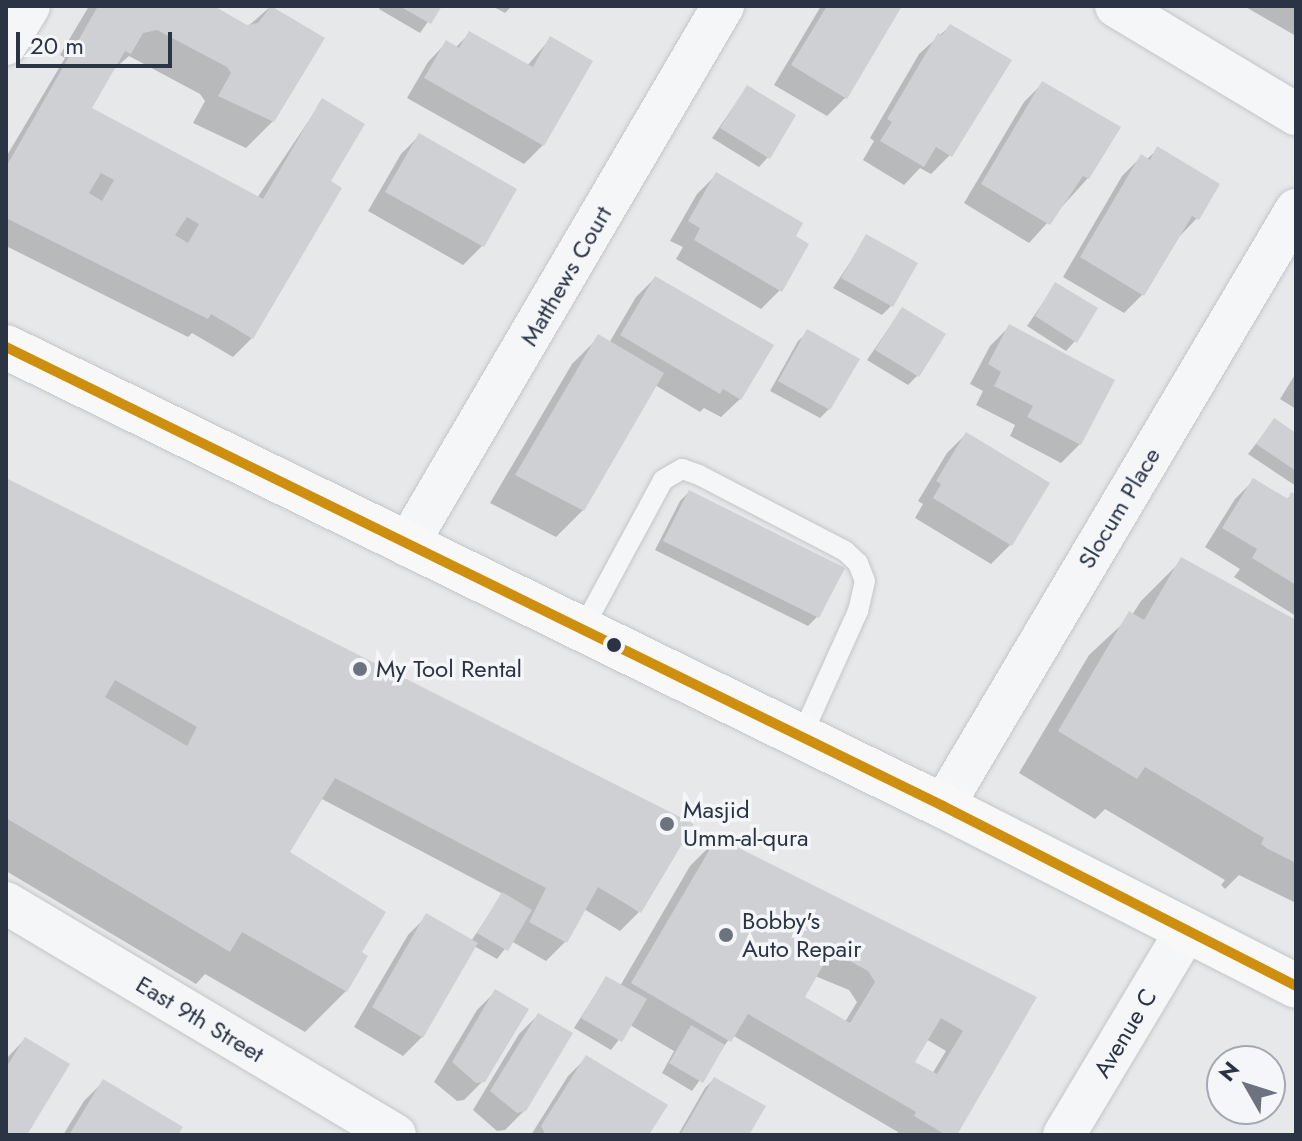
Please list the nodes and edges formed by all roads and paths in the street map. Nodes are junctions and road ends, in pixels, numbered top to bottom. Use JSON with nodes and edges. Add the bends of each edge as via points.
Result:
{"nodes":[{"id":1,"x":29,"y":6,"type":"edge"},
{"id":2,"x":723,"y":6,"type":"edge"},
{"id":3,"x":1116,"y":6,"type":"edge"},
{"id":4,"x":6,"y":44,"type":"edge"},
{"id":5,"x":1296,"y":114,"type":"edge"},
{"id":6,"x":1296,"y":210,"type":"edge"},
{"id":7,"x":6,"y":347,"type":"edge"},
{"id":8,"x":407,"y":545,"type":"junction"},
{"id":9,"x":582,"y":630,"type":"junction"},
{"id":10,"x":801,"y":737,"type":"junction"},
{"id":11,"x":943,"y":806,"type":"junction"},
{"id":12,"x":6,"y":903,"type":"edge"},
{"id":13,"x":1186,"y":931,"type":"junction"},
{"id":14,"x":1296,"y":986,"type":"edge"},
{"id":15,"x":395,"y":1135,"type":"edge"},
{"id":16,"x":1064,"y":1135,"type":"edge"}],
"edges":[{"from":1,"to":4,"type":"street"},
{"from":2,"to":8,"type":"street","name":"Matthews Court"},
{"from":3,"to":5,"type":"street"},
{"from":6,"to":11,"type":"street","name":"Slocum Place"},
{"from":7,"to":8,"type":"main road"},
{"from":8,"to":9,"type":"main road"},
{"from":9,"to":10,"type":"main road"},
{"from":9,"to":10,"type":"lane","via":[[663,480],[682,469],[699,475],[845,551],[858,563],[865,581],[858,611]]},
{"from":10,"to":11,"type":"main road"},
{"from":11,"to":13,"type":"main road"},
{"from":12,"to":15,"type":"street","name":"East 9th Street"},
{"from":13,"to":14,"type":"main road"},
{"from":13,"to":16,"type":"street","name":"Avenue C"}]}
